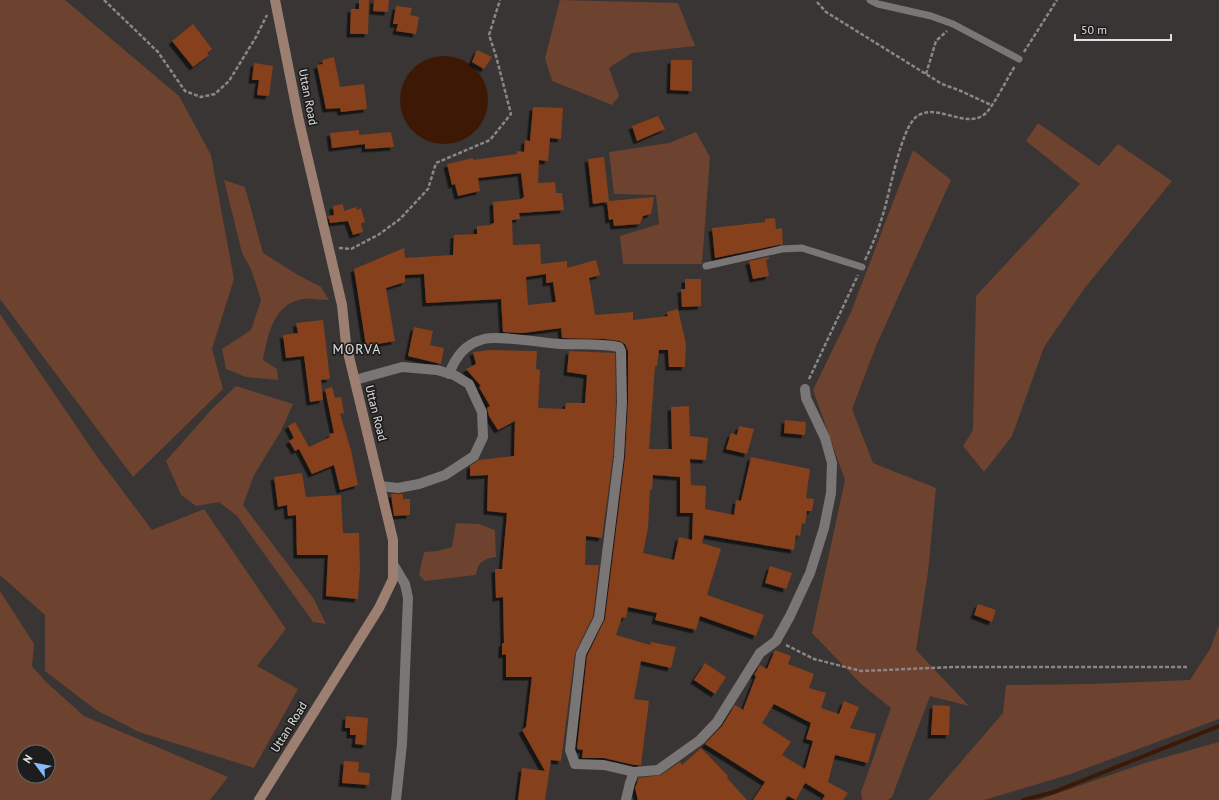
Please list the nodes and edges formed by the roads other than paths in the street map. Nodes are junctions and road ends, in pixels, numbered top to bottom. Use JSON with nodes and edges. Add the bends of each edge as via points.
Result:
{"nodes":[{"id":1,"x":275,"y":0,"type":"edge"},
{"id":2,"x":870,"y":0,"type":"edge"},
{"id":3,"x":1019,"y":59,"type":"road end"},
{"id":4,"x":706,"y":266,"type":"dead end"},
{"id":5,"x":862,"y":267,"type":"road end"},
{"id":6,"x":449,"y":374,"type":"junction"},
{"id":7,"x":355,"y":380,"type":"junction"},
{"id":8,"x":805,"y":389,"type":"road end"},
{"id":9,"x":380,"y":486,"type":"junction"},
{"id":10,"x":393,"y":564,"type":"junction"},
{"id":11,"x":634,"y":772,"type":"junction"},
{"id":12,"x":259,"y":800,"type":"edge"},
{"id":13,"x":396,"y":800,"type":"edge"},
{"id":14,"x":626,"y":800,"type":"edge"}],
"edges":[{"from":1,"to":7,"type":"main road","name":"Uttan Road","via":[[299,121],[342,304],[346,344]]},
{"from":2,"to":3,"type":"lane","via":[[953,24]]},
{"from":4,"to":5,"type":"lane","via":[[782,249],[802,248]]},
{"from":6,"to":7,"type":"street","via":[[437,370],[402,368]]},
{"from":6,"to":9,"type":"street","via":[[469,384],[482,412],[483,437],[474,456],[445,475],[419,484],[398,488]]},
{"from":6,"to":11,"type":"street","via":[[459,353],[485,338],[561,344],[604,344],[618,347],[621,351],[619,457],[599,618],[581,654],[570,750],[575,764],[604,765]]},
{"from":7,"to":9,"type":"main road","name":"Uttan Road"},
{"from":8,"to":11,"type":"street","via":[[806,398],[825,438],[832,463],[831,493],[824,528],[810,573],[776,641],[760,654],[717,722],[700,740],[658,770]]},
{"from":9,"to":10,"type":"main road","name":"Uttan Road","via":[[393,540]]},
{"from":10,"to":12,"type":"main road","name":"Uttan Road","via":[[394,579],[379,608]]},
{"from":10,"to":13,"type":"street","via":[[405,584],[408,598],[402,744]]},
{"from":11,"to":14,"type":"street"}]}
